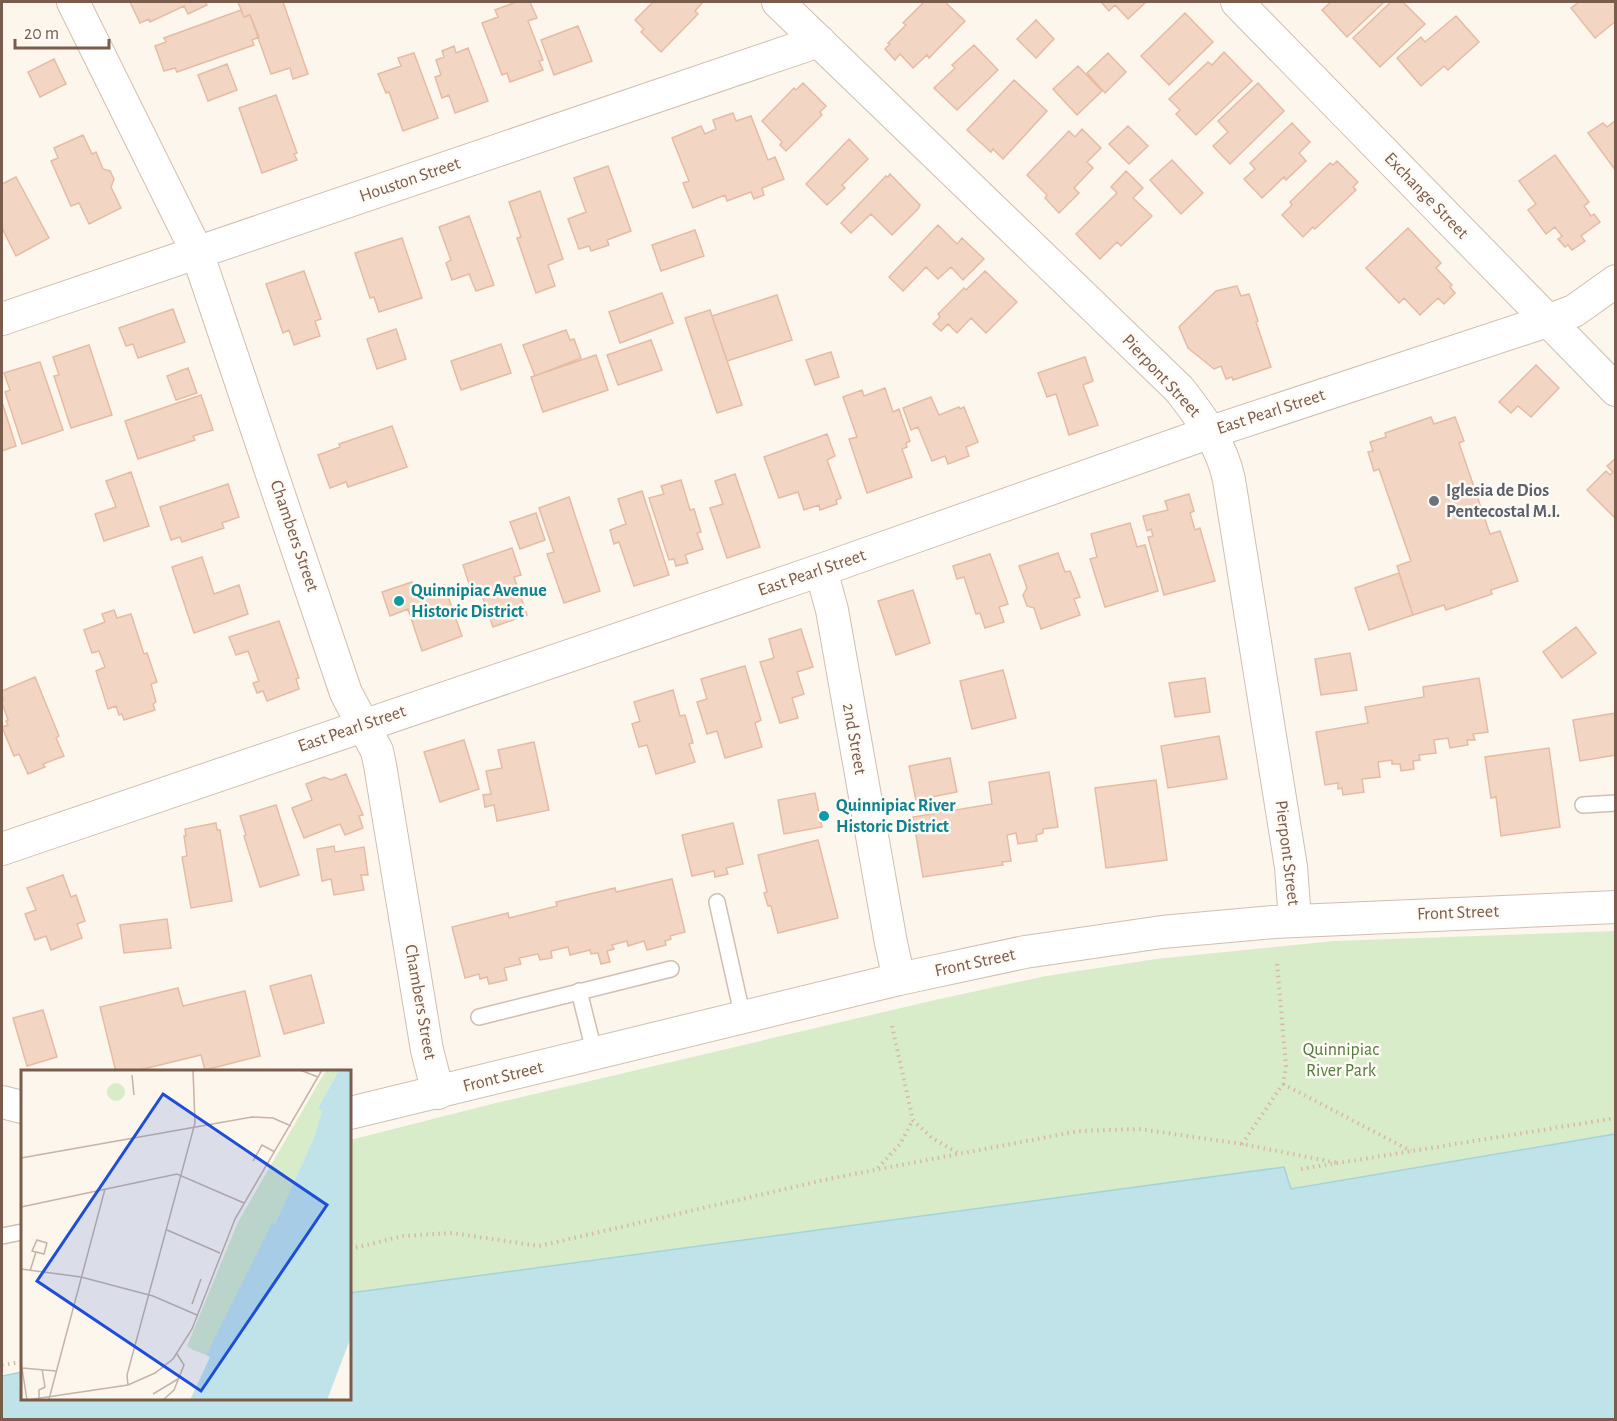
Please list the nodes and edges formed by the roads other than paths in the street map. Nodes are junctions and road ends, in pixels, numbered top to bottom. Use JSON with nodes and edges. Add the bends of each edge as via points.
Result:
{"nodes":[{"id":1,"x":73,"y":2,"type":"edge"},
{"id":2,"x":778,"y":2,"type":"edge"},
{"id":3,"x":1237,"y":2,"type":"edge"},
{"id":4,"x":819,"y":41,"type":"junction"},
{"id":5,"x":197,"y":252,"type":"junction"},
{"id":6,"x":1616,"y":281,"type":"edge"},
{"id":7,"x":2,"y":319,"type":"edge"},
{"id":8,"x":1547,"y":321,"type":"junction"},
{"id":9,"x":1616,"y":390,"type":"edge"},
{"id":10,"x":1211,"y":432,"type":"junction"},
{"id":11,"x":821,"y":570,"type":"junction"},
{"id":12,"x":365,"y":725,"type":"junction"},
{"id":13,"x":1616,"y":803,"type":"edge"},
{"id":14,"x":1583,"y":805,"type":"dead end"},
{"id":15,"x":2,"y":849,"type":"edge"},
{"id":16,"x":717,"y":902,"type":"dead end"},
{"id":17,"x":1616,"y":907,"type":"edge"},
{"id":18,"x":1295,"y":920,"type":"junction"},
{"id":19,"x":671,"y":969,"type":"dead end"},
{"id":20,"x":899,"y":979,"type":"junction"},
{"id":21,"x":579,"y":991,"type":"junction"},
{"id":22,"x":479,"y":1017,"type":"dead end"},
{"id":23,"x":743,"y":1018,"type":"junction"},
{"id":24,"x":595,"y":1055,"type":"junction"},
{"id":25,"x":438,"y":1093,"type":"junction"},
{"id":26,"x":2,"y":1102,"type":"edge"},
{"id":27,"x":21,"y":1107,"type":"edge"},
{"id":28,"x":351,"y":1113,"type":"edge"},
{"id":29,"x":21,"y":1232,"type":"edge"},
{"id":30,"x":2,"y":1236,"type":"edge"}],
"edges":[{"from":1,"to":5,"type":"street","name":"Chambers Street"},
{"from":2,"to":4,"type":"street","name":"Pierpont Street"},
{"from":3,"to":8,"type":"street","name":"Exchange Street"},
{"from":4,"to":5,"type":"street","name":"Houston Street"},
{"from":4,"to":10,"type":"street","name":"Pierpont Street","via":[[1179,389]]},
{"from":5,"to":7,"type":"street","name":"Houston Street"},
{"from":5,"to":12,"type":"street","name":"Chambers Street","via":[[346,693]]},
{"from":6,"to":8,"type":"street","name":"East Pearl Street","via":[[1574,311]]},
{"from":8,"to":9,"type":"street","name":"Exchange Street"},
{"from":8,"to":10,"type":"street","name":"East Pearl Street"},
{"from":10,"to":11,"type":"street","name":"East Pearl Street"},
{"from":10,"to":18,"type":"street","name":"Pierpont Street","via":[[1230,480],[1291,867]]},
{"from":11,"to":12,"type":"street","name":"East Pearl Street"},
{"from":11,"to":20,"type":"street","name":"2nd Street","via":[[832,610]]},
{"from":12,"to":15,"type":"street","name":"East Pearl Street"},
{"from":12,"to":25,"type":"street","name":"Chambers Street","via":[[380,765],[427,1050]]},
{"from":13,"to":14,"type":"lane"},
{"from":16,"to":23,"type":"lane"},
{"from":17,"to":18,"type":"street","name":"Front Street"},
{"from":18,"to":20,"type":"street","name":"Front Street","via":[[1162,932],[1025,952]]},
{"from":19,"to":21,"type":"lane"},
{"from":20,"to":23,"type":"street","name":"Front Street"},
{"from":21,"to":22,"type":"lane"},
{"from":21,"to":24,"type":"lane"},
{"from":23,"to":24,"type":"street","name":"Front Street"},
{"from":24,"to":25,"type":"street","name":"Front Street"},
{"from":25,"to":28,"type":"street","name":"Front Street"},
{"from":26,"to":27,"type":"street"},
{"from":29,"to":30,"type":"lane"}]}
